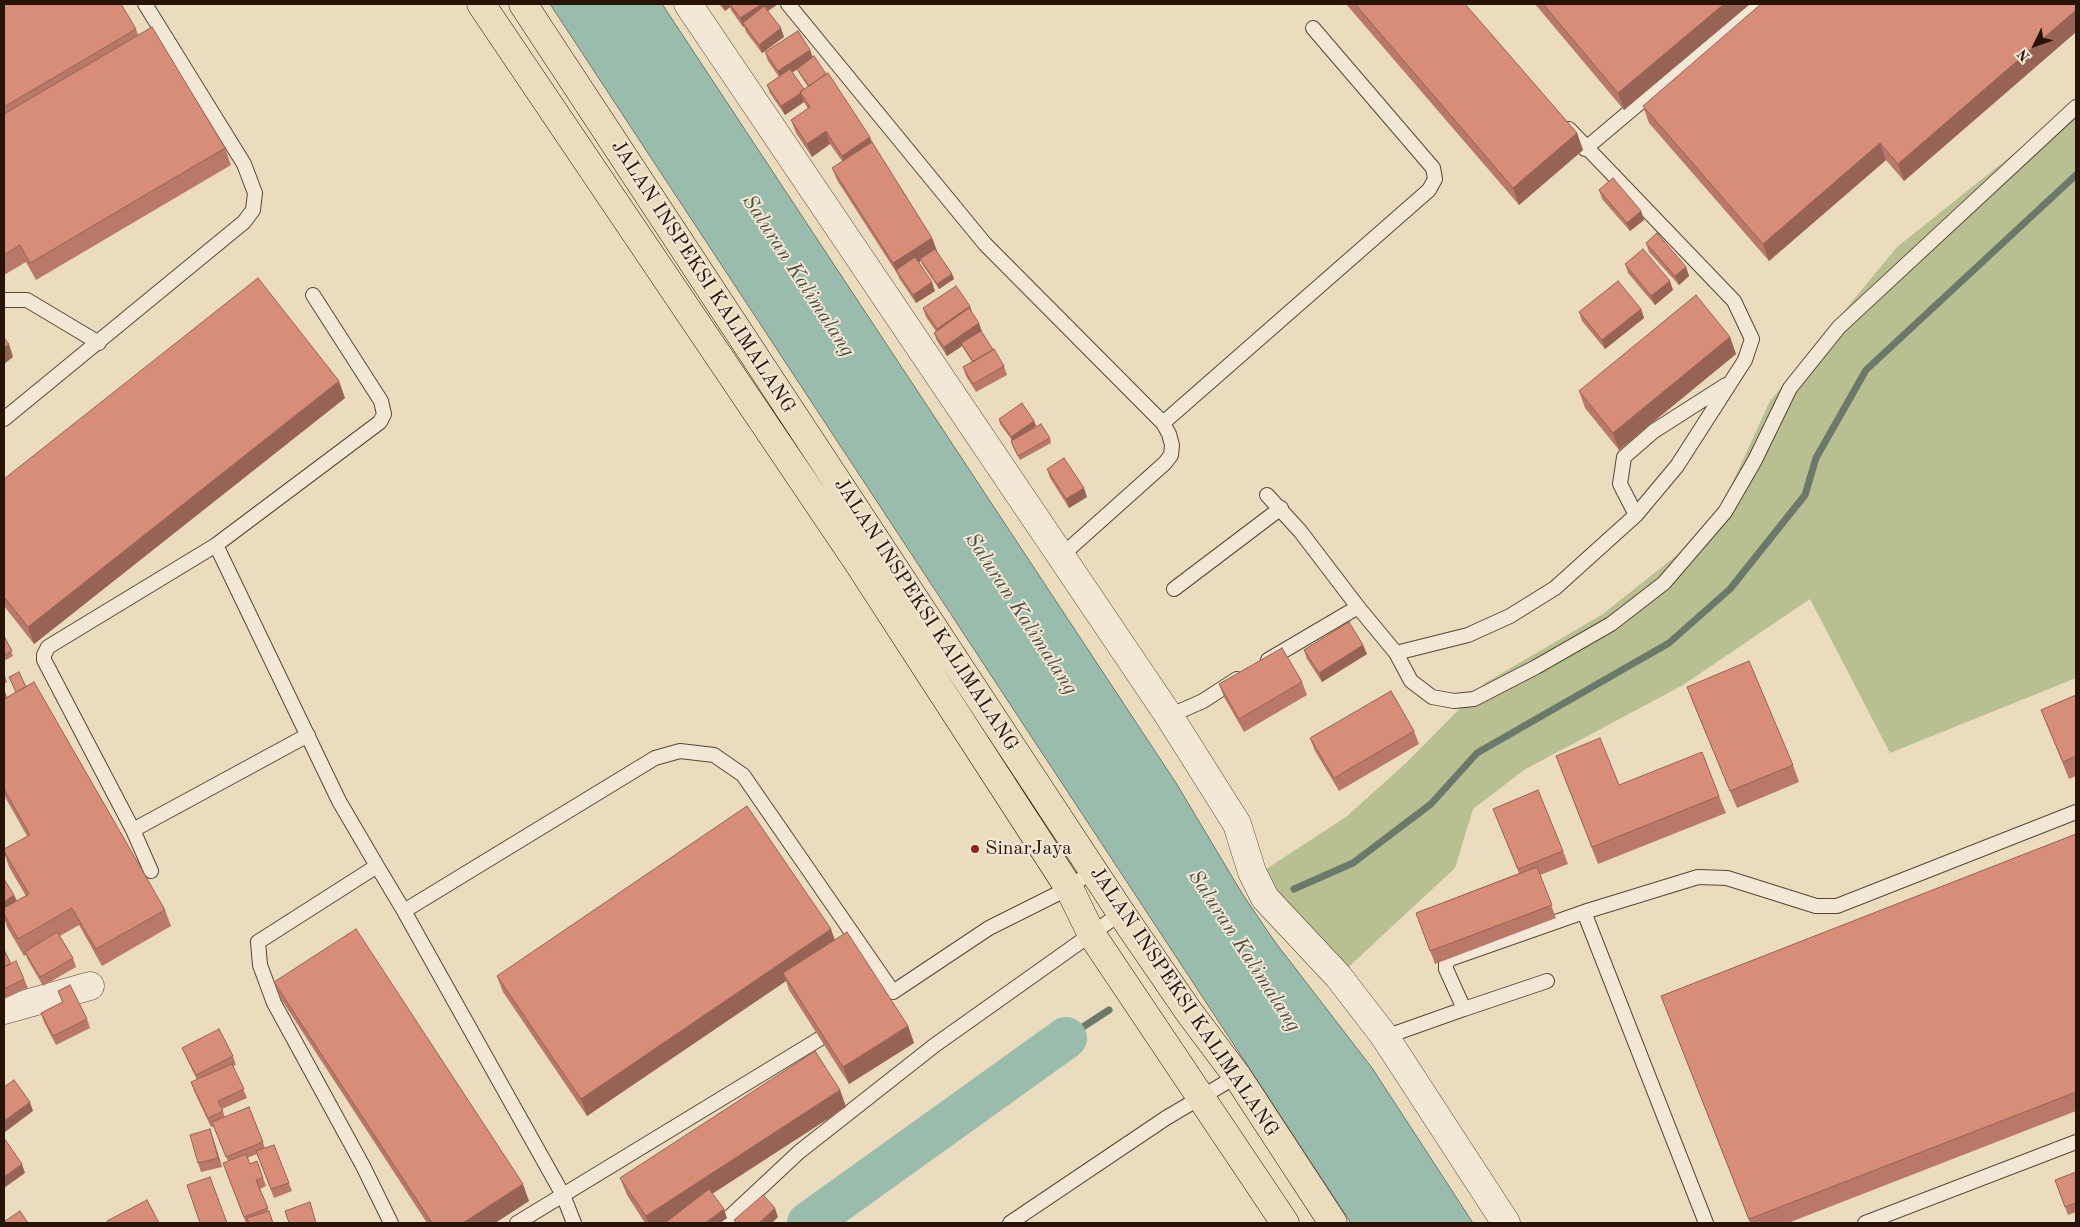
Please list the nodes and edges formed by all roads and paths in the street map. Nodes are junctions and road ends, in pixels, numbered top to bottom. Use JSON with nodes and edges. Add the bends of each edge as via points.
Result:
{"nodes":[{"id":1,"x":145,"y":4,"type":"edge"},
{"id":2,"x":688,"y":4,"type":"edge"},
{"id":3,"x":788,"y":4,"type":"edge"},
{"id":4,"x":1757,"y":4,"type":"edge"},
{"id":5,"x":525,"y":7,"type":"edge"},
{"id":6,"x":488,"y":14,"type":"edge"},
{"id":7,"x":1313,"y":28,"type":"dead end"},
{"id":8,"x":2076,"y":107,"type":"edge"},
{"id":9,"x":1560,"y":118,"type":"edge"},
{"id":10,"x":1585,"y":149,"type":"junction"},
{"id":11,"x":314,"y":295,"type":"dead end"},
{"id":12,"x":4,"y":300,"type":"edge"},
{"id":13,"x":99,"y":343,"type":"junction"},
{"id":14,"x":1731,"y":382,"type":"junction"},
{"id":15,"x":4,"y":419,"type":"edge"},
{"id":16,"x":1163,"y":424,"type":"junction"},
{"id":17,"x":1267,"y":494,"type":"dead end"},
{"id":18,"x":1281,"y":508,"type":"junction"},
{"id":19,"x":1636,"y":514,"type":"junction"},
{"id":20,"x":878,"y":541,"type":"junction"},
{"id":21,"x":216,"y":544,"type":"junction"},
{"id":22,"x":1061,"y":556,"type":"junction"},
{"id":23,"x":857,"y":561,"type":"junction"},
{"id":24,"x":1174,"y":589,"type":"dead end"},
{"id":25,"x":1358,"y":607,"type":"junction"},
{"id":26,"x":1396,"y":653,"type":"junction"},
{"id":27,"x":1169,"y":716,"type":"junction"},
{"id":28,"x":308,"y":735,"type":"junction"},
{"id":29,"x":2076,"y":812,"type":"edge"},
{"id":30,"x":132,"y":830,"type":"junction"},
{"id":31,"x":377,"y":866,"type":"junction"},
{"id":32,"x":1092,"y":870,"type":"junction"},
{"id":33,"x":151,"y":871,"type":"dead end"},
{"id":34,"x":1069,"y":888,"type":"junction"},
{"id":35,"x":404,"y":911,"type":"junction"},
{"id":36,"x":1584,"y":912,"type":"junction"},
{"id":37,"x":1128,"y":924,"type":"junction"},
{"id":38,"x":1092,"y":936,"type":"junction"},
{"id":39,"x":1547,"y":981,"type":"dead end"},
{"id":40,"x":90,"y":986,"type":"dead end"},
{"id":41,"x":1464,"y":1009,"type":"junction"},
{"id":42,"x":4,"y":1010,"type":"edge"},
{"id":43,"x":1385,"y":1037,"type":"junction"},
{"id":44,"x":821,"y":1038,"type":"edge"},
{"id":45,"x":1237,"y":1076,"type":"junction"},
{"id":46,"x":1201,"y":1096,"type":"junction"},
{"id":47,"x":2076,"y":1142,"type":"edge"},
{"id":48,"x":563,"y":1195,"type":"junction"},
{"id":49,"x":390,"y":1223,"type":"edge"},
{"id":50,"x":517,"y":1223,"type":"edge"},
{"id":51,"x":574,"y":1223,"type":"edge"},
{"id":52,"x":724,"y":1223,"type":"edge"},
{"id":53,"x":1010,"y":1223,"type":"edge"},
{"id":54,"x":1285,"y":1223,"type":"edge"},
{"id":55,"x":1333,"y":1223,"type":"edge"},
{"id":56,"x":1506,"y":1223,"type":"edge"},
{"id":57,"x":1706,"y":1223,"type":"edge"},
{"id":58,"x":1865,"y":1223,"type":"edge"}],
"edges":[{"from":1,"to":13,"type":"lane","via":[[244,164],[255,193],[253,210],[244,222]]},
{"from":2,"to":22,"type":"street"},
{"from":3,"to":16,"type":"lane","via":[[985,244]]},
{"from":4,"to":10,"type":"lane"},
{"from":5,"to":6,"type":"main road"},
{"from":5,"to":20,"type":"main road","name":"JALAN INSPEKSI KALIMALANG"},
{"from":6,"to":23,"type":"main road","name":"JALAN INSPEKSI KALIMALANG"},
{"from":7,"to":16,"type":"lane","via":[[1433,168],[1435,179],[1429,190]]},
{"from":8,"to":26,"type":"lane","via":[[1866,300],[1823,344],[1790,388],[1725,512],[1664,583],[1604,628],[1474,699],[1454,701],[1432,697],[1411,681]]},
{"from":9,"to":10,"type":"lane"},
{"from":10,"to":14,"type":"lane","via":[[1734,301],[1752,339],[1745,360]]},
{"from":11,"to":21,"type":"lane","via":[[381,401],[384,414],[380,422]]},
{"from":12,"to":13,"type":"lane","via":[[27,300]]},
{"from":13,"to":15,"type":"lane"},
{"from":14,"to":19,"type":"lane","via":[[1677,466]]},
{"from":14,"to":19,"type":"lane","via":[[1654,430],[1624,457],[1620,484]]},
{"from":16,"to":22,"type":"lane","via":[[1172,445],[1166,463]]},
{"from":17,"to":18,"type":"lane"},
{"from":18,"to":24,"type":"lane"},
{"from":18,"to":25,"type":"lane"},
{"from":19,"to":26,"type":"lane","via":[[1555,588],[1510,616],[1468,635]]},
{"from":20,"to":23,"type":"main road"},
{"from":20,"to":32,"type":"main road","name":"JALAN INSPEKSI KALIMALANG"},
{"from":21,"to":28,"type":"lane"},
{"from":21,"to":30,"type":"lane","via":[[48,647],[44,655]]},
{"from":22,"to":27,"type":"street"},
{"from":23,"to":34,"type":"main road","name":"JALAN INSPEKSI KALIMALANG"},
{"from":25,"to":26,"type":"lane"},
{"from":25,"to":27,"type":"lane","via":[[1203,701]]},
{"from":27,"to":43,"type":"street","via":[[1237,824],[1252,872],[1265,898],[1338,976]]},
{"from":28,"to":30,"type":"lane"},
{"from":28,"to":31,"type":"lane","via":[[339,801]]},
{"from":29,"to":36,"type":"lane","via":[[1837,906],[1816,906],[1727,878],[1698,877]]},
{"from":30,"to":33,"type":"lane"},
{"from":31,"to":35,"type":"lane"},
{"from":31,"to":49,"type":"lane","via":[[258,942],[260,965],[274,1003],[363,1166]]},
{"from":32,"to":34,"type":"lane"},
{"from":32,"to":37,"type":"main road","name":"JALAN INSPEKSI KALIMALANG"},
{"from":34,"to":35,"type":"lane","via":[[989,928],[889,994],[743,775],[714,755],[680,750],[655,758]]},
{"from":34,"to":38,"type":"main road","name":"JALAN INSPEKSI KALIMALANG"},
{"from":35,"to":48,"type":"lane"},
{"from":36,"to":41,"type":"lane","via":[[1450,959],[1446,969]]},
{"from":36,"to":57,"type":"lane"},
{"from":37,"to":38,"type":"lane"},
{"from":37,"to":45,"type":"main road","name":"JALAN INSPEKSI KALIMALANG"},
{"from":38,"to":46,"type":"main road","name":"JALAN INSPEKSI KALIMALANG"},
{"from":38,"to":52,"type":"lane","via":[[928,1051],[800,1152]]},
{"from":39,"to":41,"type":"lane"},
{"from":40,"to":42,"type":"street"},
{"from":41,"to":43,"type":"lane"},
{"from":43,"to":56,"type":"street"},
{"from":44,"to":48,"type":"lane"},
{"from":45,"to":46,"type":"lane"},
{"from":45,"to":55,"type":"main road","name":"JALAN INSPEKSI KALIMALANG"},
{"from":46,"to":53,"type":"lane"},
{"from":46,"to":54,"type":"main road","name":"JALAN INSPEKSI KALIMALANG"},
{"from":47,"to":58,"type":"lane"},
{"from":48,"to":50,"type":"lane"},
{"from":48,"to":51,"type":"lane"}]}
